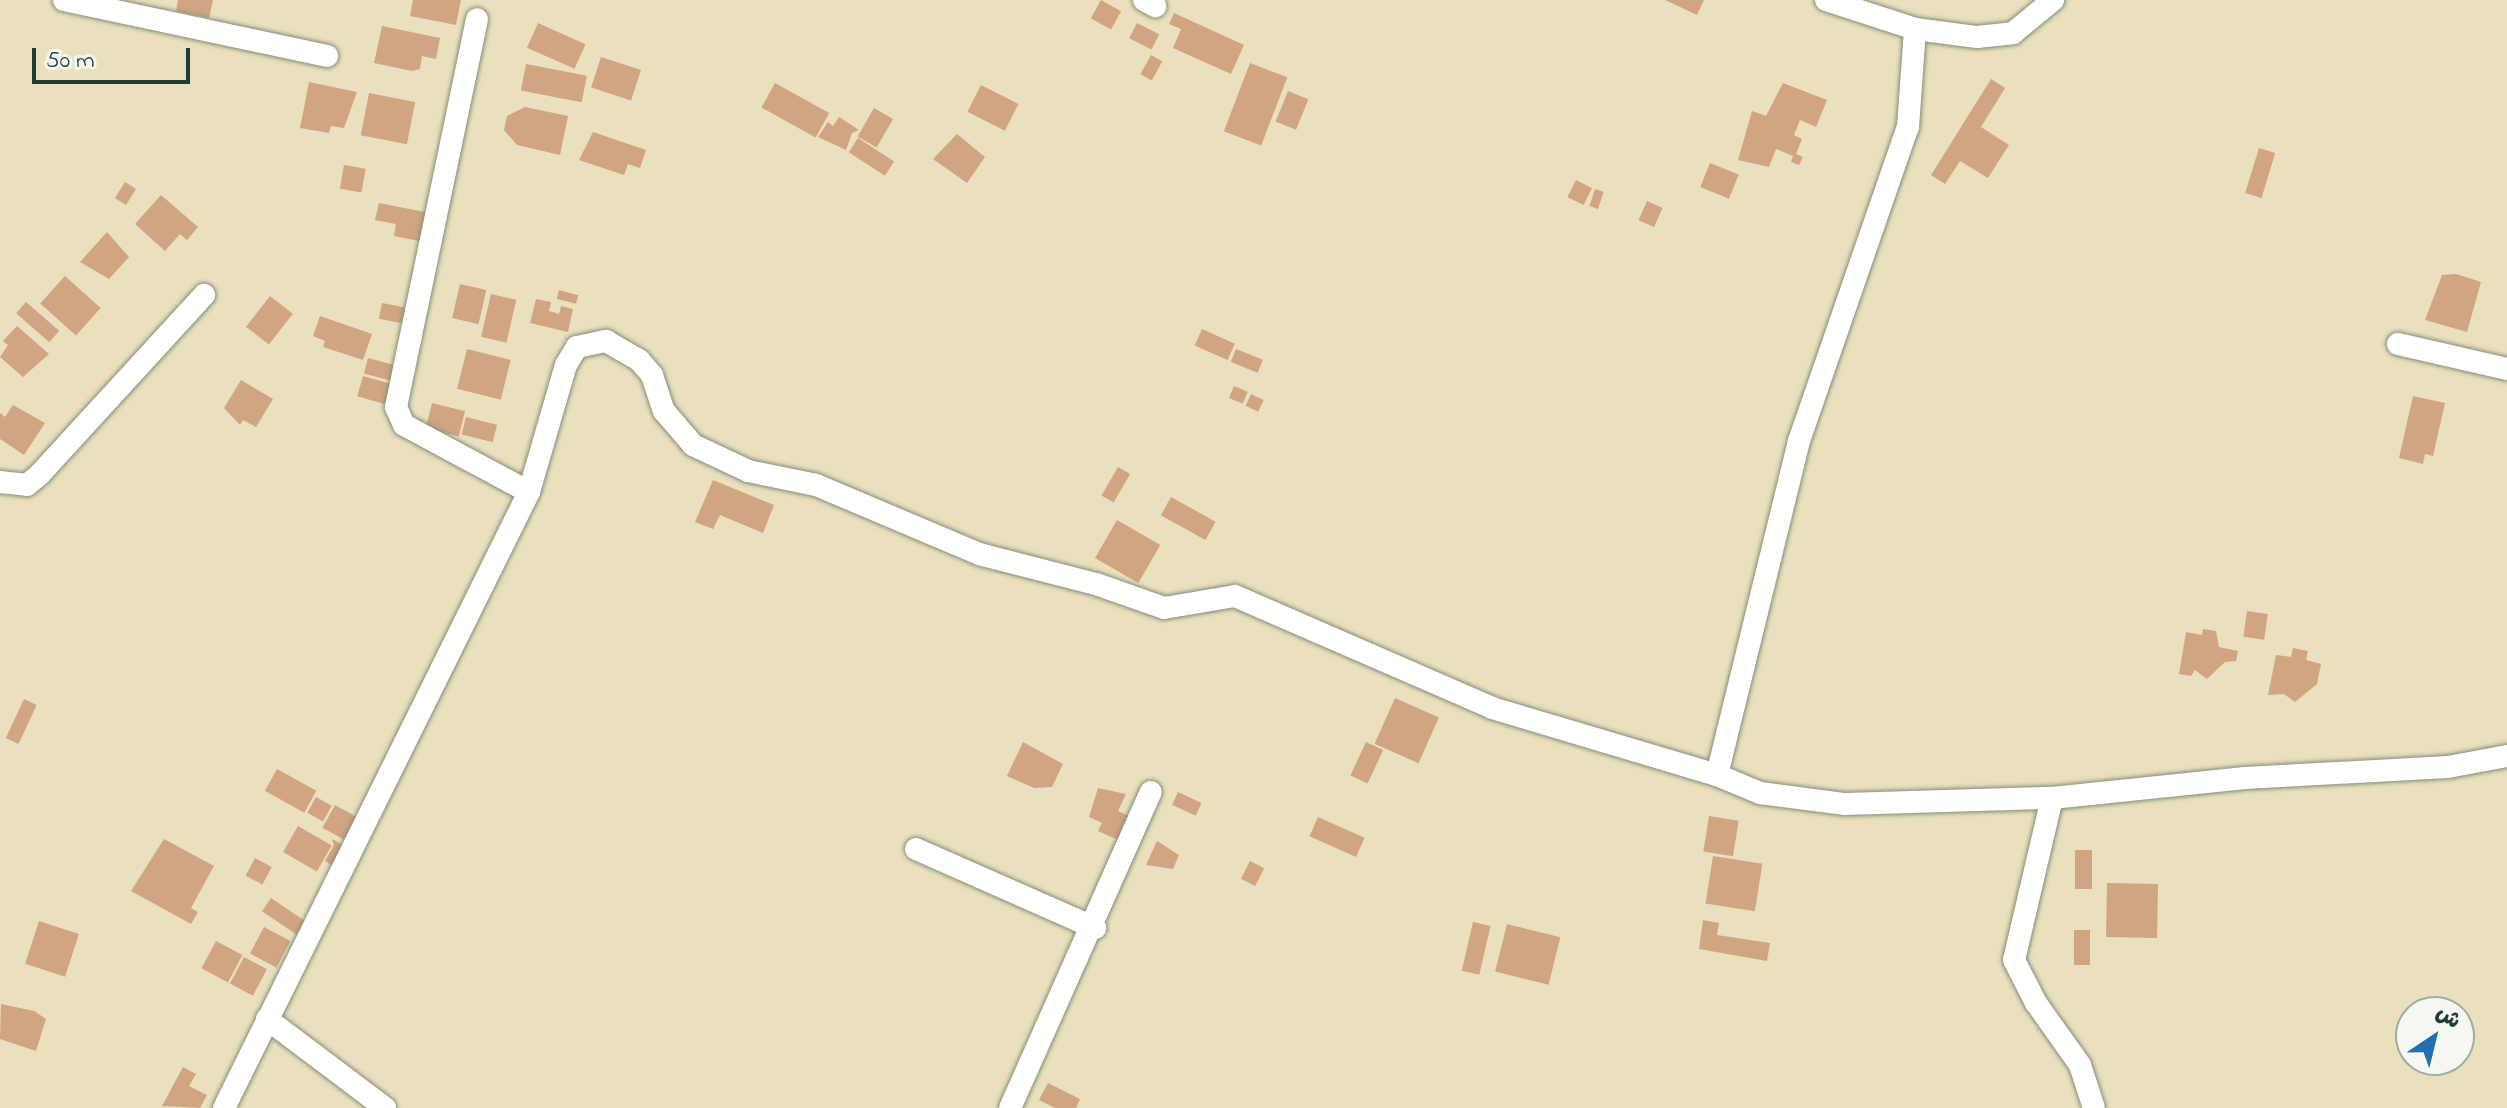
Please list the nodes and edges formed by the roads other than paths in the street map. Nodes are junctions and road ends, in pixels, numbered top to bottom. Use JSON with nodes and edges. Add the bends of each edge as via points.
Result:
{"nodes":[{"id":1,"x":64,"y":0,"type":"edge"},
{"id":2,"x":1826,"y":0,"type":"edge"},
{"id":3,"x":2053,"y":0,"type":"edge"},
{"id":4,"x":477,"y":19,"type":"dead end"},
{"id":5,"x":1915,"y":29,"type":"junction"},
{"id":6,"x":327,"y":56,"type":"dead end"},
{"id":7,"x":204,"y":295,"type":"dead end"},
{"id":8,"x":2398,"y":344,"type":"dead end"},
{"id":9,"x":2507,"y":369,"type":"edge"},
{"id":10,"x":0,"y":482,"type":"edge"},
{"id":11,"x":529,"y":492,"type":"junction"},
{"id":12,"x":2507,"y":756,"type":"edge"},
{"id":13,"x":1717,"y":775,"type":"junction"},
{"id":14,"x":1151,"y":792,"type":"dead end"},
{"id":15,"x":2052,"y":798,"type":"junction"},
{"id":16,"x":916,"y":849,"type":"dead end"},
{"id":17,"x":1095,"y":928,"type":"junction"},
{"id":18,"x":267,"y":1019,"type":"junction"},
{"id":19,"x":224,"y":1108,"type":"edge"},
{"id":20,"x":385,"y":1108,"type":"edge"},
{"id":21,"x":1010,"y":1108,"type":"edge"},
{"id":22,"x":2094,"y":1108,"type":"edge"}],
"edges":[{"from":1,"to":6,"type":"street"},
{"from":2,"to":5,"type":"street"},
{"from":3,"to":5,"type":"street","via":[[2013,33],[1977,37]]},
{"from":4,"to":11,"type":"street","via":[[396,407],[404,425]]},
{"from":5,"to":13,"type":"street","via":[[1908,127],[1799,441]]},
{"from":7,"to":10,"type":"street","via":[[40,474],[27,485]]},
{"from":8,"to":9,"type":"street"},
{"from":11,"to":13,"type":"street","via":[[566,365],[577,347],[606,341],[639,360],[652,375],[664,411],[693,445],[748,471],[816,485],[979,554],[1164,608],[1235,596],[1492,708]]},
{"from":11,"to":18,"type":"street"},
{"from":12,"to":15,"type":"street","via":[[2448,767],[2245,778]]},
{"from":13,"to":15,"type":"street","via":[[1760,793],[1845,804]]},
{"from":14,"to":17,"type":"street"},
{"from":15,"to":22,"type":"street","via":[[2014,960],[2036,1003],[2080,1065]]},
{"from":16,"to":17,"type":"street"},
{"from":17,"to":21,"type":"street"},
{"from":18,"to":19,"type":"street"},
{"from":18,"to":20,"type":"street"}]}
